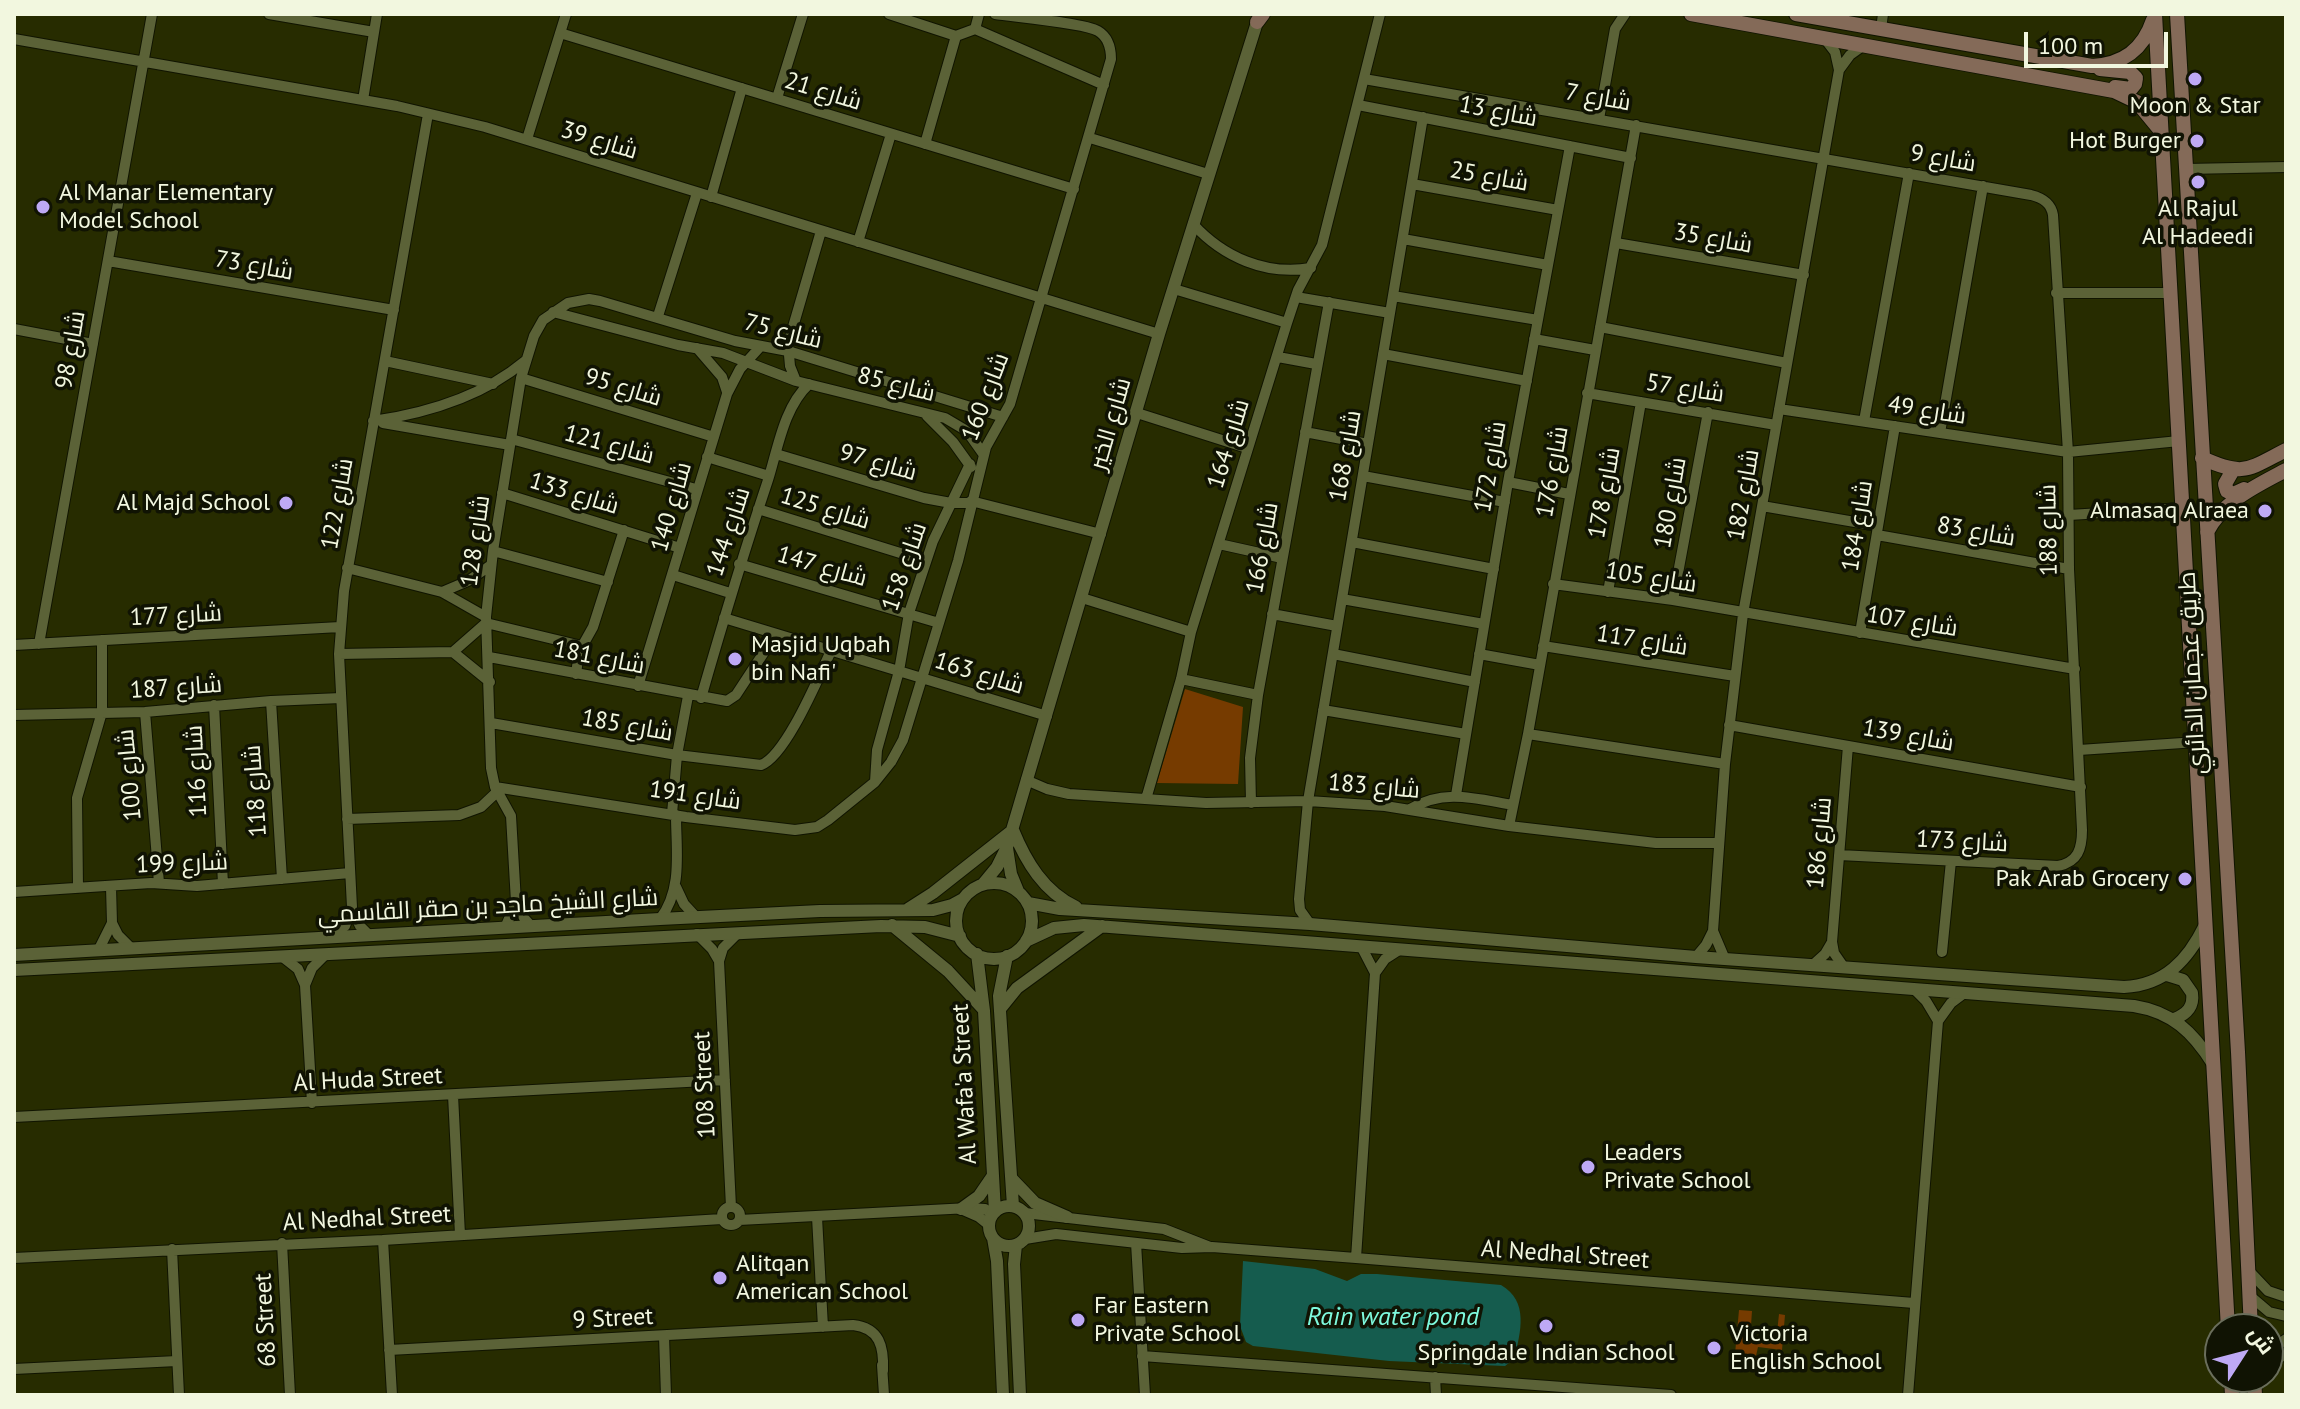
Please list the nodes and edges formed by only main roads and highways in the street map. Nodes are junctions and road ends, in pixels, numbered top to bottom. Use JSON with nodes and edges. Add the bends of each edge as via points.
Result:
{"nodes":[{"id":1,"x":1691,"y":14,"type":"edge"},
{"id":2,"x":1796,"y":14,"type":"edge"},
{"id":3,"x":2155,"y":14,"type":"edge"},
{"id":4,"x":2177,"y":14,"type":"edge"},
{"id":5,"x":1882,"y":22,"type":"edge"},
{"id":6,"x":2092,"y":66,"type":"junction"},
{"id":7,"x":2081,"y":83,"type":"junction"},
{"id":8,"x":2161,"y":133,"type":"junction"},
{"id":9,"x":2286,"y":450,"type":"edge"},
{"id":10,"x":2202,"y":458,"type":"junction"},
{"id":11,"x":2233,"y":470,"type":"junction"},
{"id":12,"x":2282,"y":475,"type":"edge"},
{"id":13,"x":2256,"y":487,"type":"junction"},
{"id":14,"x":2207,"y":532,"type":"junction"},
{"id":15,"x":2227,"y":1313,"type":"edge"},
{"id":16,"x":2250,"y":1313,"type":"edge"}],
"edges":[{"from":1,"to":7,"type":"main road"},
{"from":2,"to":5,"type":"main road"},
{"from":3,"to":6,"type":"main road","via":[[2134,52]]},
{"from":3,"to":8,"type":"main road","name":"طريق عجمان الدائري"},
{"from":4,"to":10,"type":"main road","name":"طريق عجمان الدائري"},
{"from":5,"to":6,"type":"main road"},
{"from":6,"to":7,"type":"main road","via":[[2130,72],[2135,84],[2128,89]]},
{"from":7,"to":8,"type":"main road","via":[[2129,97]]},
{"from":8,"to":15,"type":"main road","name":"طريق عجمان الدائري"},
{"from":9,"to":11,"type":"main road","via":[[2254,467]]},
{"from":10,"to":11,"type":"main road"},
{"from":10,"to":14,"type":"main road","name":"طريق عجمان الدائري"},
{"from":11,"to":13,"type":"main road","via":[[2225,484],[2230,493]]},
{"from":12,"to":13,"type":"main road"},
{"from":13,"to":14,"type":"main road","via":[[2222,509]]},
{"from":14,"to":16,"type":"main road","name":"طريق عجمان الدائري"}]}
